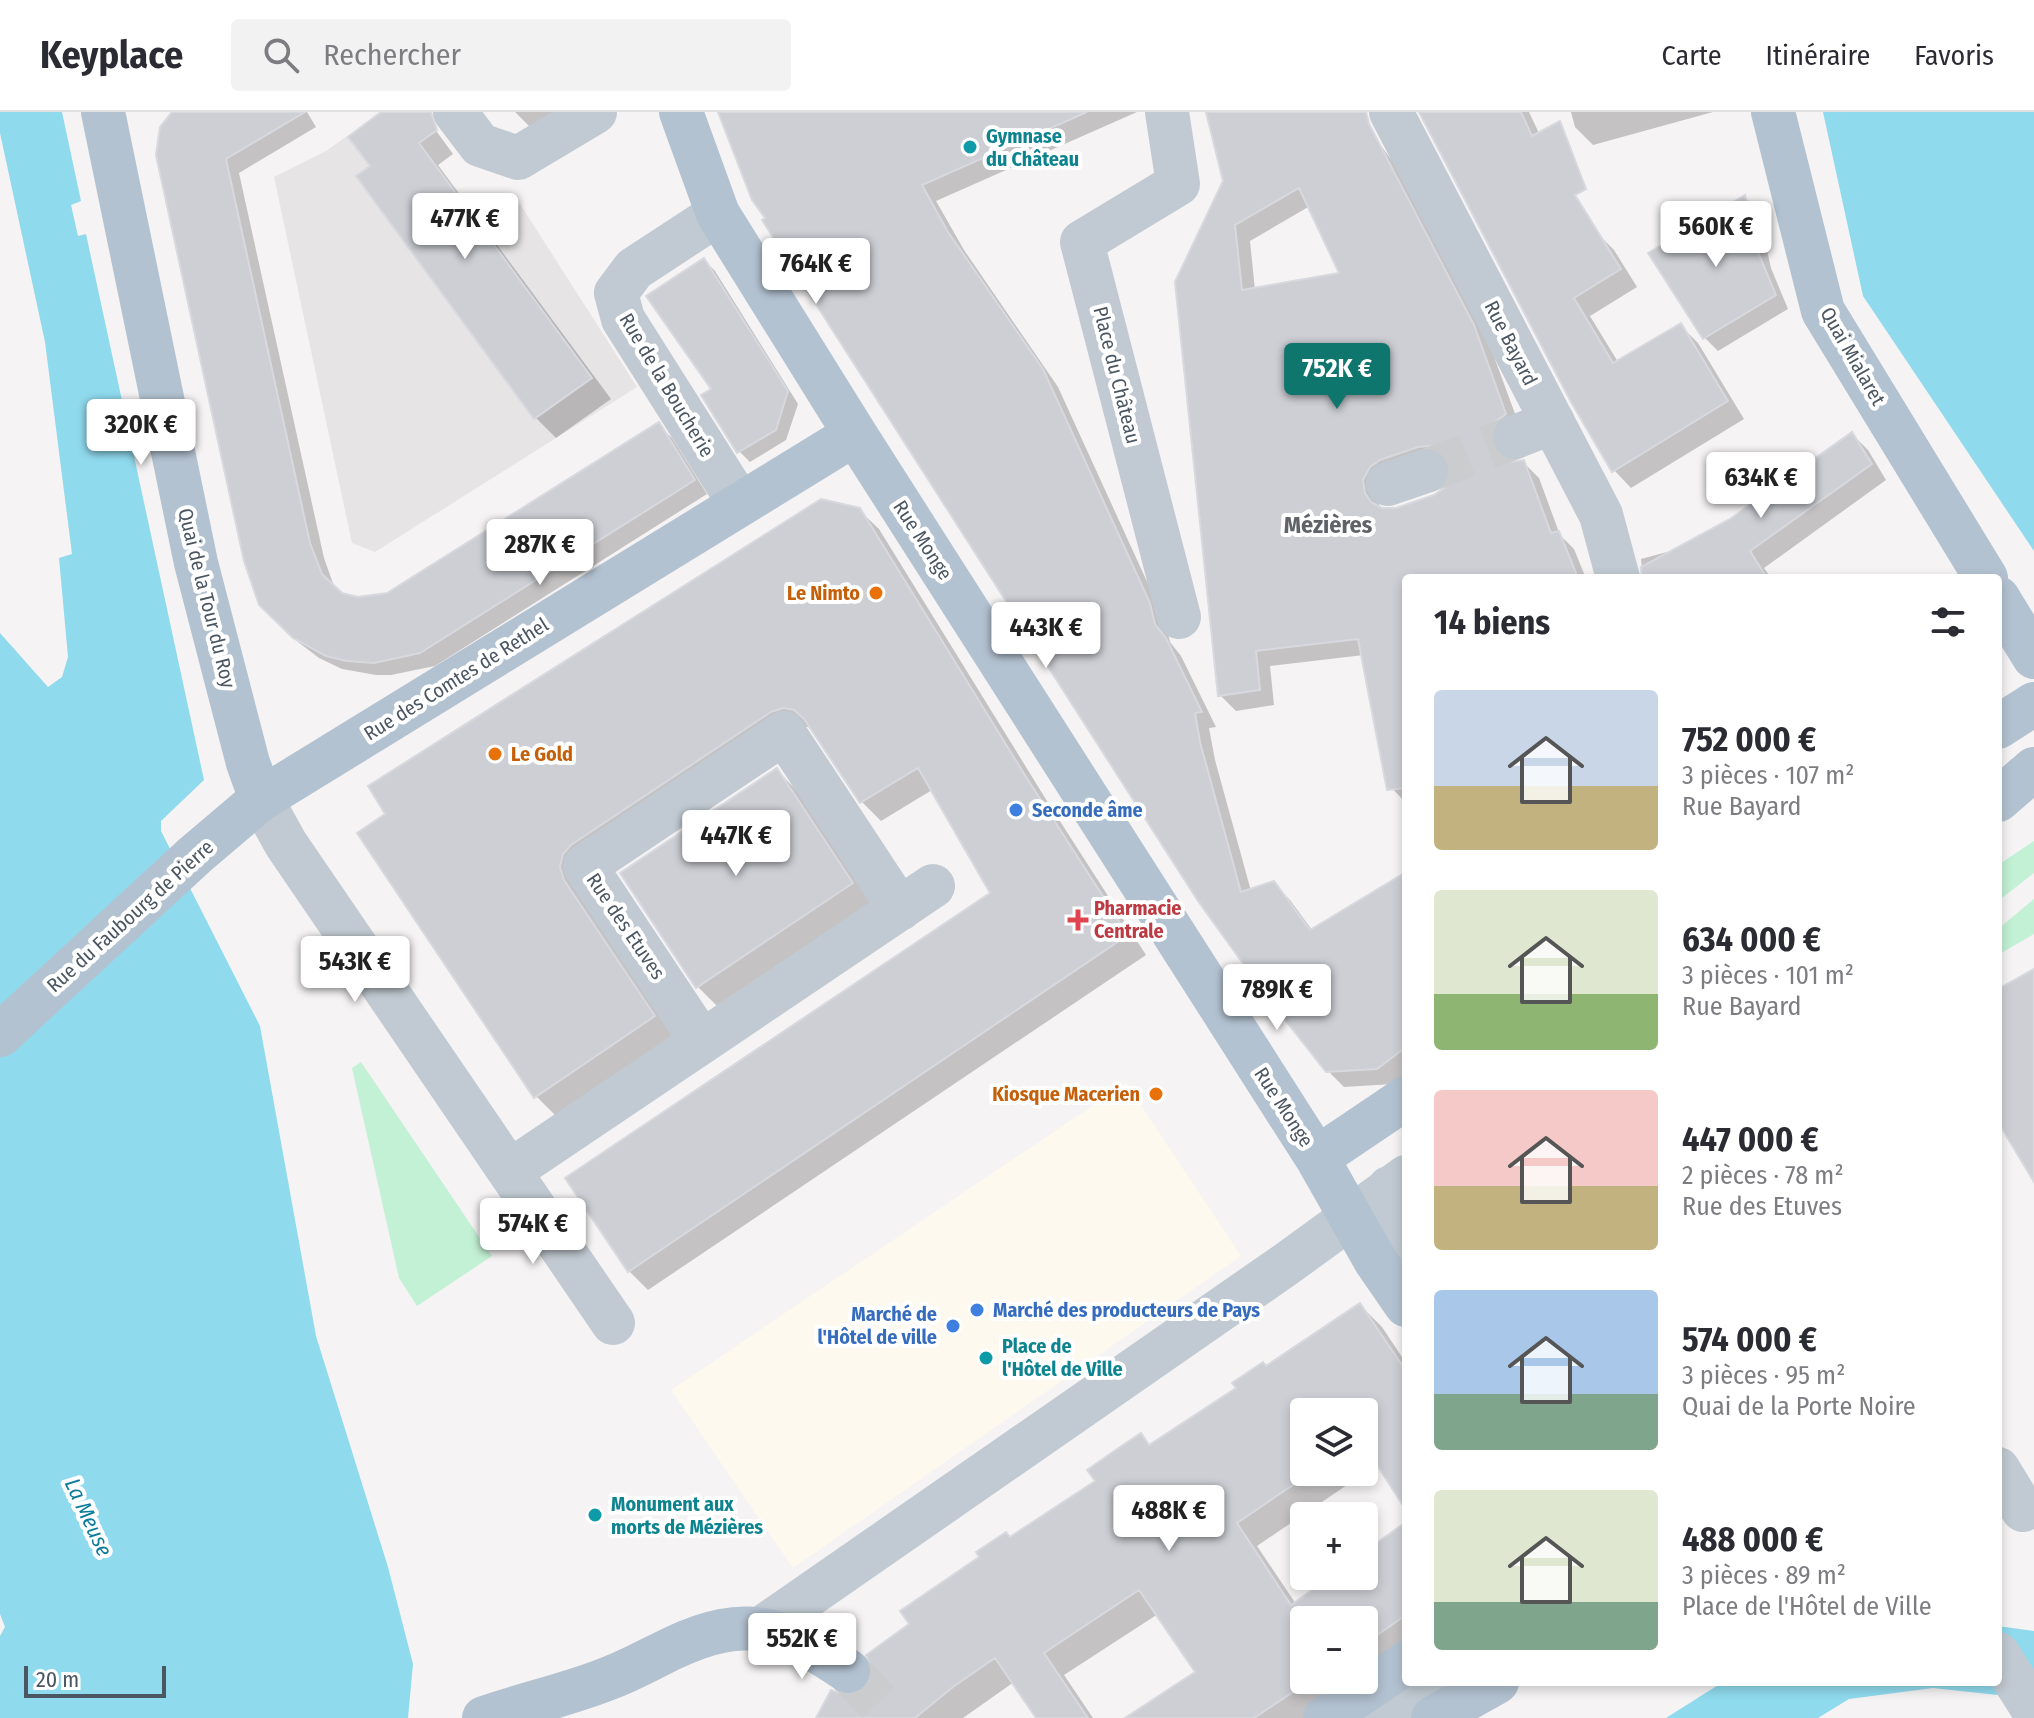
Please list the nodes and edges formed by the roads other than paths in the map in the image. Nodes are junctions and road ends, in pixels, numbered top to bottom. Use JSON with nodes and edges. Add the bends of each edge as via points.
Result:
{"nodes":[{"id":1,"x":103,"y":112,"type":"edge"},
{"id":2,"x":455,"y":112,"type":"edge"},
{"id":3,"x":595,"y":112,"type":"edge"},
{"id":4,"x":681,"y":112,"type":"edge"},
{"id":5,"x":1167,"y":112,"type":"edge"},
{"id":6,"x":1391,"y":112,"type":"edge"},
{"id":7,"x":1773,"y":112,"type":"edge"},
{"id":8,"x":718,"y":214,"type":"junction"},
{"id":9,"x":855,"y":434,"type":"junction"},
{"id":10,"x":740,"y":504,"type":"junction"},
{"id":11,"x":1617,"y":574,"type":"edge"},
{"id":12,"x":1984,"y":574,"type":"edge"},
{"id":13,"x":2002,"y":605,"type":"edge"},
{"id":14,"x":1179,"y":617,"type":"dead end"},
{"id":15,"x":2034,"y":657,"type":"edge"},
{"id":16,"x":2034,"y":704,"type":"edge"},
{"id":17,"x":2002,"y":724,"type":"edge"},
{"id":18,"x":2034,"y":769,"type":"edge"},
{"id":19,"x":2002,"y":797,"type":"edge"},
{"id":20,"x":261,"y":799,"type":"junction"},
{"id":21,"x":0,"y":1035,"type":"edge"},
{"id":22,"x":702,"y":1042,"type":"junction"},
{"id":23,"x":1402,"y":1101,"type":"edge"},
{"id":24,"x":1317,"y":1158,"type":"junction"},
{"id":25,"x":510,"y":1171,"type":"junction"},
{"id":26,"x":1398,"y":1183,"type":"edge"},
{"id":27,"x":1351,"y":1219,"type":"junction"},
{"id":28,"x":1402,"y":1257,"type":"edge"},
{"id":29,"x":1402,"y":1299,"type":"edge"},
{"id":30,"x":613,"y":1323,"type":"dead end"},
{"id":31,"x":2002,"y":1476,"type":"edge"},
{"id":32,"x":2023,"y":1510,"type":"dead end"},
{"id":33,"x":775,"y":1632,"type":"junction"},
{"id":34,"x":2002,"y":1660,"type":"edge"},
{"id":35,"x":1402,"y":1666,"type":"edge"},
{"id":36,"x":848,"y":1671,"type":"tunnel mouth"},
{"id":37,"x":1425,"y":1686,"type":"edge"},
{"id":38,"x":1490,"y":1686,"type":"edge"},
{"id":39,"x":2034,"y":1711,"type":"edge"},
{"id":40,"x":484,"y":1718,"type":"edge"},
{"id":41,"x":1325,"y":1718,"type":"edge"},
{"id":42,"x":1374,"y":1718,"type":"edge"},
{"id":43,"x":1433,"y":1718,"type":"edge"}],
"edges":[{"from":1,"to":20,"type":"main road","name":"Quai de la Tour du Roy","via":[[196,563]]},
{"from":2,"to":3,"type":"street","via":[[480,145],[518,158]]},
{"from":4,"to":8,"type":"main road","name":"Rue Monge"},
{"from":5,"to":14,"type":"street","name":"Place du Château","via":[[1178,184],[1082,242]]},
{"from":6,"to":11,"type":"street","name":"Rue Bayard","via":[[1534,430],[1601,515]]},
{"from":7,"to":12,"type":"main road","name":"Quai Mialaret","via":[[1823,311]]},
{"from":8,"to":9,"type":"main road","name":"Rue Monge"},
{"from":8,"to":10,"type":"street","name":"Rue de la Boucherie","via":[[634,269],[616,293],[623,319]]},
{"from":9,"to":10,"type":"main road","name":"Rue des Comtes de Rethel"},
{"from":9,"to":24,"type":"main road","name":"Rue Monge"},
{"from":10,"to":20,"type":"main road","name":"Rue des Comtes de Rethel"},
{"from":13,"to":15,"type":"main road"},
{"from":16,"to":17,"type":"main road"},
{"from":18,"to":19,"type":"main road"},
{"from":20,"to":21,"type":"main road","name":"Rue du Faubourg de Pierre"},
{"from":20,"to":25,"type":"street","via":[[286,844]]},
{"from":22,"to":22,"type":"street","name":"Rue des Etuves","via":[[916,898],[784,733],[585,866]]},
{"from":22,"to":25,"type":"street","name":"Rue des Etuves"},
{"from":23,"to":24,"type":"main road"},
{"from":24,"to":27,"type":"main road","name":"Rue Monge"},
{"from":25,"to":30,"type":"street"},
{"from":26,"to":27,"type":"street"},
{"from":26,"to":28,"type":"street","via":[[1387,1228]]},
{"from":27,"to":29,"type":"main road","name":"Rue Monge"},
{"from":27,"to":33,"type":"street","via":[[811,1594]]},
{"from":31,"to":32,"type":"street"},
{"from":33,"to":36,"type":"main road"},
{"from":33,"to":40,"type":"main road","via":[[732,1628],[701,1637],[626,1672]]},
{"from":34,"to":39,"type":"street"},
{"from":35,"to":41,"type":"main road"},
{"from":37,"to":42,"type":"street"},
{"from":38,"to":43,"type":"main road"}]}
